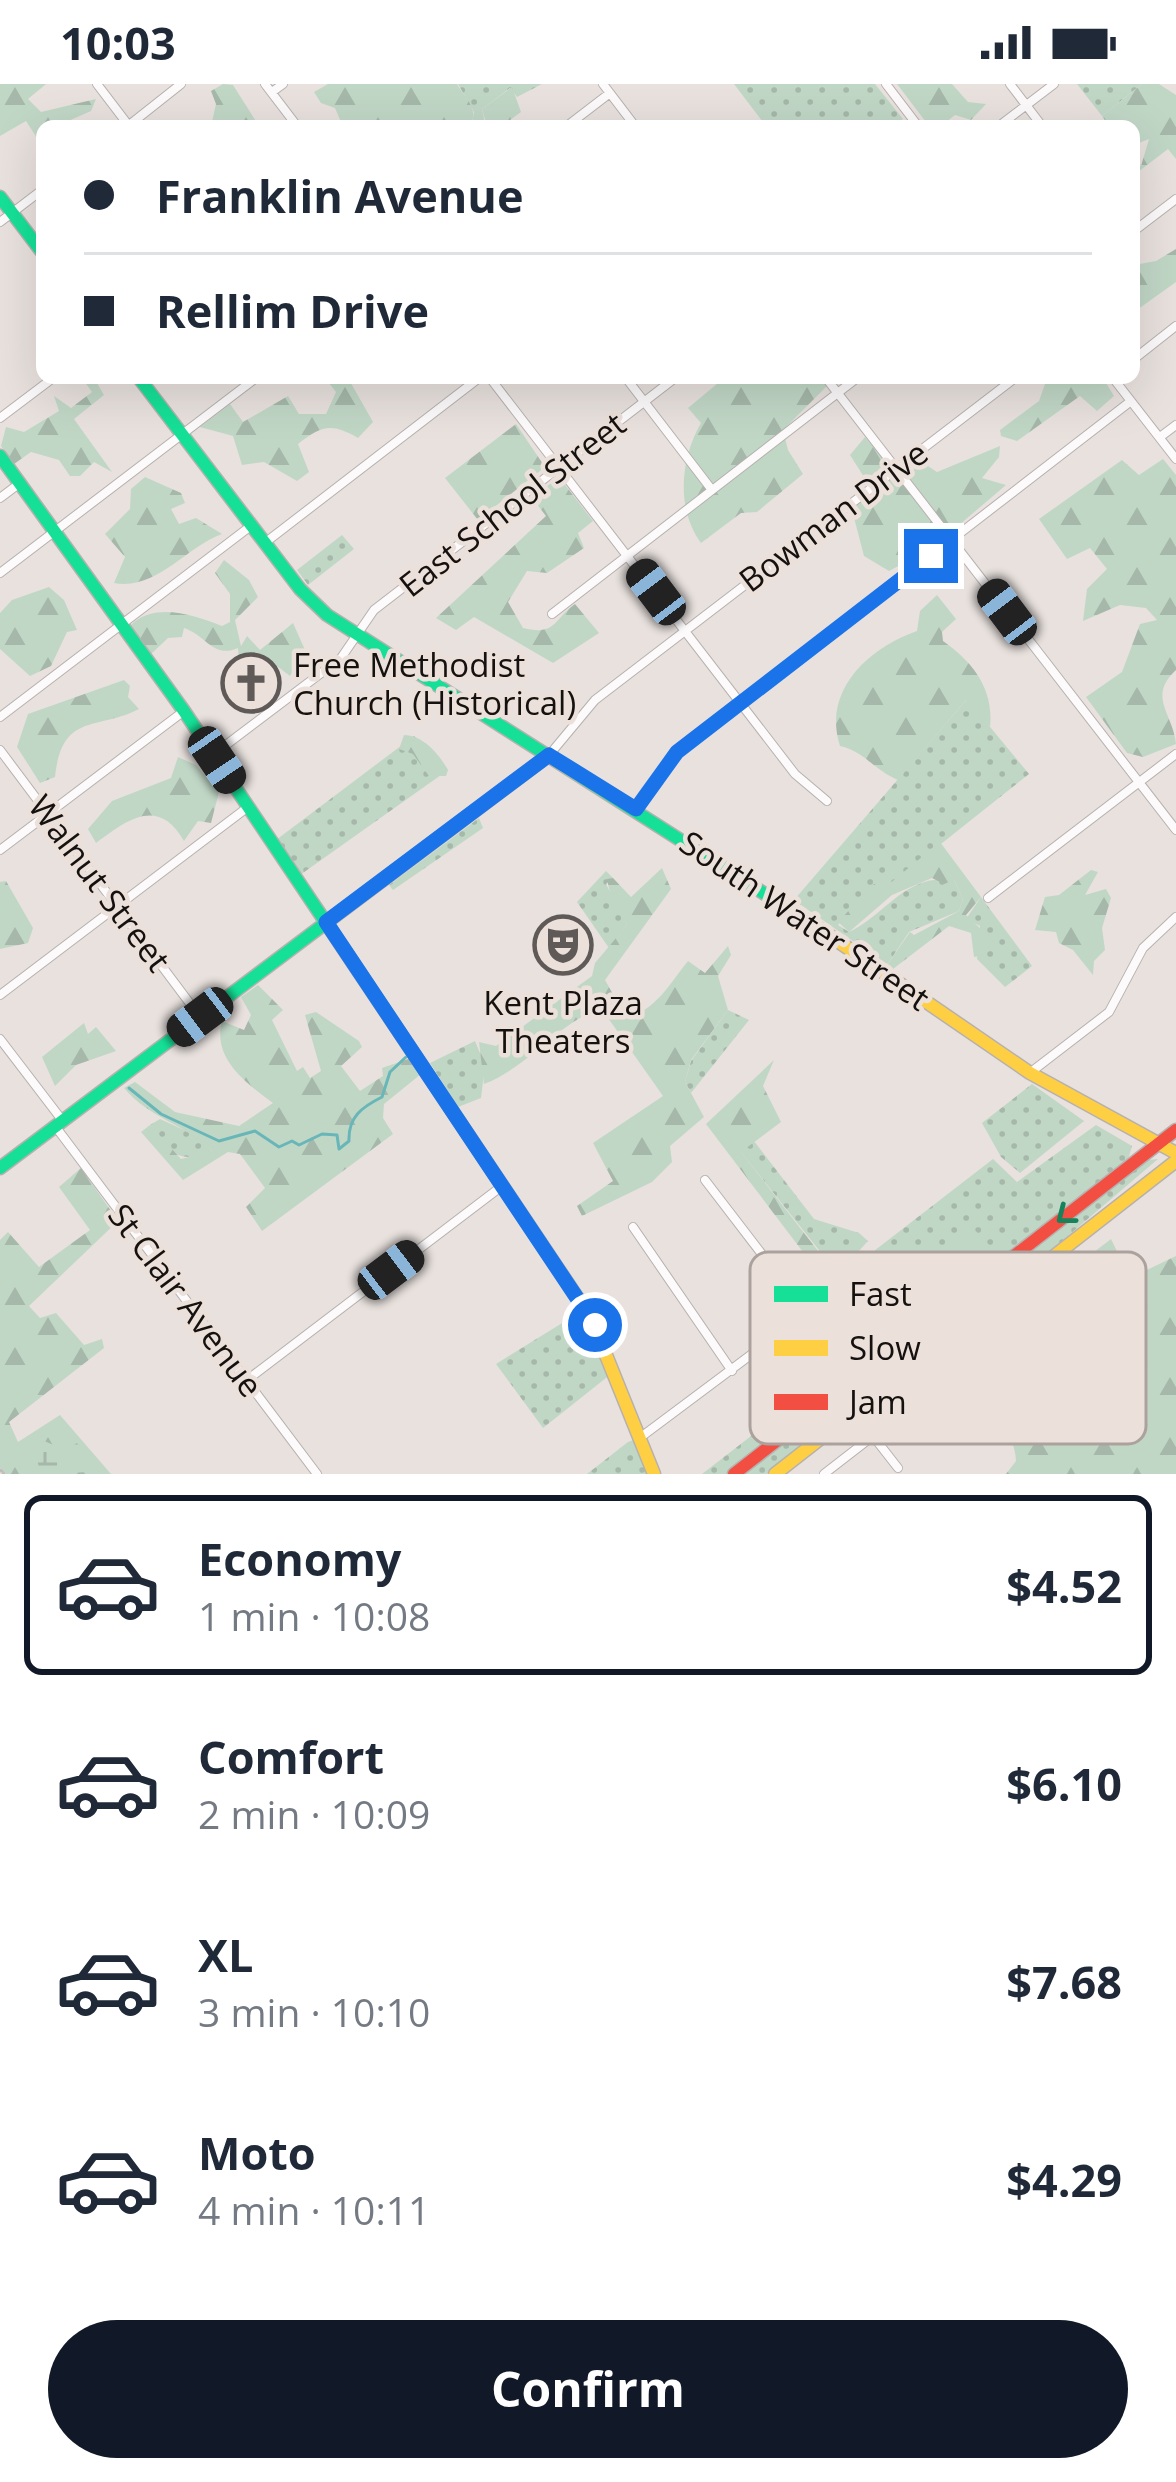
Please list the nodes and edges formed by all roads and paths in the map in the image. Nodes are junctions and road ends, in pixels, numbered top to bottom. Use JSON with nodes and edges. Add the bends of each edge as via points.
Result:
{"nodes":[{"id":1,"x":97,"y":84,"type":"edge"},
{"id":2,"x":181,"y":84,"type":"edge"},
{"id":3,"x":283,"y":84,"type":"edge"},
{"id":4,"x":886,"y":84,"type":"edge"},
{"id":5,"x":1010,"y":84,"type":"edge"},
{"id":6,"x":1054,"y":84,"type":"edge"},
{"id":7,"x":268,"y":88,"type":"edge"},
{"id":8,"x":607,"y":88,"type":"edge"},
{"id":9,"x":1026,"y":105,"type":"junction"},
{"id":10,"x":124,"y":120,"type":"edge"},
{"id":11,"x":136,"y":120,"type":"edge"},
{"id":12,"x":292,"y":120,"type":"edge"},
{"id":13,"x":572,"y":120,"type":"edge"},
{"id":14,"x":631,"y":120,"type":"edge"},
{"id":15,"x":913,"y":120,"type":"edge"},
{"id":16,"x":1007,"y":120,"type":"edge"},
{"id":17,"x":1037,"y":120,"type":"edge"},
{"id":18,"x":36,"y":194,"type":"edge"},
{"id":19,"x":0,"y":197,"type":"edge"},
{"id":20,"x":1176,"y":199,"type":"edge"},
{"id":21,"x":6,"y":217,"type":"edge"},
{"id":22,"x":1140,"y":226,"type":"edge"},
{"id":23,"x":36,"y":246,"type":"edge"},
{"id":24,"x":1176,"y":326,"type":"edge"},
{"id":25,"x":1140,"y":353,"type":"edge"},
{"id":26,"x":44,"y":384,"type":"edge"},
{"id":27,"x":144,"y":384,"type":"edge"},
{"id":28,"x":248,"y":384,"type":"edge"},
{"id":29,"x":471,"y":384,"type":"edge"},
{"id":30,"x":495,"y":384,"type":"edge"},
{"id":31,"x":630,"y":384,"type":"edge"},
{"id":32,"x":667,"y":384,"type":"edge"},
{"id":33,"x":830,"y":384,"type":"edge"},
{"id":34,"x":850,"y":384,"type":"edge"},
{"id":35,"x":1007,"y":384,"type":"edge"},
{"id":36,"x":1118,"y":384,"type":"edge"},
{"id":37,"x":837,"y":394,"type":"junction"},
{"id":38,"x":1131,"y":400,"type":"junction"},
{"id":39,"x":644,"y":402,"type":"junction"},
{"id":40,"x":0,"y":418,"type":"edge"},
{"id":41,"x":1176,"y":425,"type":"edge"},
{"id":42,"x":182,"y":435,"type":"junction"},
{"id":43,"x":1160,"y":437,"type":"junction"},
{"id":44,"x":0,"y":456,"type":"edge"},
{"id":45,"x":1176,"y":459,"type":"edge"},
{"id":46,"x":559,"y":468,"type":"junction"},
{"id":47,"x":896,"y":469,"type":"junction"},
{"id":48,"x":20,"y":483,"type":"junction"},
{"id":49,"x":712,"y":490,"type":"junction"},
{"id":50,"x":0,"y":498,"type":"edge"},
{"id":51,"x":251,"y":526,"type":"junction"},
{"id":52,"x":55,"y":531,"type":"junction"},
{"id":53,"x":952,"y":540,"type":"junction"},
{"id":54,"x":265,"y":543,"type":"junction"},
{"id":55,"x":628,"y":555,"type":"junction"},
{"id":56,"x":0,"y":573,"type":"edge"},
{"id":57,"x":552,"y":614,"type":"dead end"},
{"id":58,"x":122,"y":625,"type":"junction"},
{"id":59,"x":684,"y":629,"type":"junction"},
{"id":60,"x":356,"y":635,"type":"junction"},
{"id":61,"x":742,"y":703,"type":"junction"},
{"id":62,"x":184,"y":711,"type":"junction"},
{"id":63,"x":0,"y":717,"type":"edge"},
{"id":64,"x":0,"y":750,"type":"edge"},
{"id":65,"x":213,"y":754,"type":"junction"},
{"id":66,"x":1176,"y":754,"type":"edge"},
{"id":67,"x":549,"y":755,"type":"junction"},
{"id":68,"x":1139,"y":783,"type":"junction"},
{"id":69,"x":827,"y":801,"type":"dead end"},
{"id":70,"x":248,"y":807,"type":"junction"},
{"id":71,"x":636,"y":809,"type":"junction"},
{"id":72,"x":47,"y":813,"type":"junction"},
{"id":73,"x":1176,"y":830,"type":"edge"},
{"id":74,"x":0,"y":850,"type":"edge"},
{"id":75,"x":988,"y":898,"type":"dead end"},
{"id":76,"x":119,"y":907,"type":"junction"},
{"id":77,"x":1176,"y":917,"type":"edge"},
{"id":78,"x":326,"y":922,"type":"junction"},
{"id":79,"x":0,"y":995,"type":"edge"},
{"id":80,"x":200,"y":1017,"type":"junction"},
{"id":81,"x":0,"y":1039,"type":"edge"},
{"id":82,"x":1030,"y":1073,"type":"junction"},
{"id":83,"x":58,"y":1123,"type":"junction"},
{"id":84,"x":1176,"y":1130,"type":"edge"},
{"id":85,"x":1158,"y":1144,"type":"junction"},
{"id":86,"x":1176,"y":1157,"type":"edge"},
{"id":87,"x":0,"y":1168,"type":"edge"},
{"id":88,"x":705,"y":1180,"type":"dead end"},
{"id":89,"x":503,"y":1185,"type":"junction"},
{"id":90,"x":633,"y":1227,"type":"dead end"},
{"id":91,"x":760,"y":1252,"type":"edge"},
{"id":92,"x":1019,"y":1252,"type":"edge"},
{"id":93,"x":1056,"y":1252,"type":"edge"},
{"id":94,"x":750,"y":1357,"type":"edge"},
{"id":95,"x":732,"y":1371,"type":"junction"},
{"id":96,"x":247,"y":1380,"type":"junction"},
{"id":97,"x":641,"y":1437,"type":"junction"},
{"id":98,"x":773,"y":1444,"type":"edge"},
{"id":99,"x":813,"y":1444,"type":"edge"},
{"id":100,"x":863,"y":1444,"type":"edge"},
{"id":101,"x":879,"y":1444,"type":"edge"},
{"id":102,"x":898,"y":1468,"type":"dead end"},
{"id":103,"x":317,"y":1474,"type":"edge"},
{"id":104,"x":654,"y":1474,"type":"edge"},
{"id":105,"x":734,"y":1474,"type":"edge"},
{"id":106,"x":775,"y":1474,"type":"edge"},
{"id":107,"x":824,"y":1474,"type":"edge"}],
"edges":[{"from":1,"to":10,"type":"street"},
{"from":2,"to":11,"type":"street"},
{"from":3,"to":7,"type":"street"},
{"from":4,"to":15,"type":"street"},
{"from":5,"to":9,"type":"street"},
{"from":6,"to":9,"type":"street"},
{"from":7,"to":12,"type":"street"},
{"from":8,"to":13,"type":"street"},
{"from":8,"to":14,"type":"street"},
{"from":9,"to":16,"type":"street"},
{"from":9,"to":17,"type":"street"},
{"from":18,"to":21,"type":"street"},
{"from":19,"to":21,"type":"main road"},
{"from":20,"to":22,"type":"street"},
{"from":21,"to":23,"type":"main road"},
{"from":24,"to":25,"type":"street"},
{"from":26,"to":40,"type":"street"},
{"from":27,"to":42,"type":"main road","name":"South Water Street"},
{"from":28,"to":42,"type":"street"},
{"from":29,"to":54,"type":"street"},
{"from":30,"to":46,"type":"street"},
{"from":31,"to":39,"type":"street"},
{"from":32,"to":39,"type":"street","name":"East School Street"},
{"from":33,"to":37,"type":"street"},
{"from":34,"to":37,"type":"street"},
{"from":35,"to":47,"type":"street","name":"Bowman Drive"},
{"from":36,"to":38,"type":"street"},
{"from":37,"to":47,"type":"street"},
{"from":37,"to":49,"type":"street"},
{"from":38,"to":43,"type":"street"},
{"from":38,"to":53,"type":"street"},
{"from":39,"to":46,"type":"street","name":"East School Street"},
{"from":39,"to":49,"type":"street"},
{"from":41,"to":43,"type":"street"},
{"from":42,"to":51,"type":"main road","name":"South Water Street"},
{"from":42,"to":52,"type":"street"},
{"from":43,"to":45,"type":"street"},
{"from":44,"to":48,"type":"main road"},
{"from":46,"to":55,"type":"street"},
{"from":46,"to":60,"type":"street","name":"East School Street","via":[[374,610]]},
{"from":47,"to":53,"type":"street"},
{"from":47,"to":59,"type":"street","name":"Bowman Drive"},
{"from":48,"to":50,"type":"street"},
{"from":48,"to":52,"type":"main road"},
{"from":49,"to":55,"type":"street"},
{"from":51,"to":54,"type":"main road","name":"South Water Street"},
{"from":51,"to":58,"type":"street"},
{"from":52,"to":56,"type":"street"},
{"from":52,"to":58,"type":"main road"},
{"from":53,"to":61,"type":"street"},
{"from":53,"to":68,"type":"street"},
{"from":54,"to":60,"type":"main road","name":"South Water Street","via":[[311,602]]},
{"from":55,"to":57,"type":"street"},
{"from":55,"to":59,"type":"street"},
{"from":58,"to":62,"type":"main road"},
{"from":58,"to":63,"type":"street"},
{"from":59,"to":61,"type":"street"},
{"from":59,"to":67,"type":"street","name":"Bowman Drive","via":[[582,711]]},
{"from":60,"to":65,"type":"street","name":"East School Street","via":[[341,658]]},
{"from":60,"to":67,"type":"main road","name":"South Water Street"},
{"from":61,"to":69,"type":"street","via":[[802,782]]},
{"from":61,"to":71,"type":"street","via":[[670,758]]},
{"from":62,"to":65,"type":"main road"},
{"from":62,"to":72,"type":"street"},
{"from":64,"to":72,"type":"street","name":"Walnut Street"},
{"from":65,"to":70,"type":"main road"},
{"from":66,"to":68,"type":"street"},
{"from":67,"to":71,"type":"main road","name":"South Water Street"},
{"from":67,"to":78,"type":"main road"},
{"from":68,"to":73,"type":"street"},
{"from":68,"to":75,"type":"street"},
{"from":70,"to":76,"type":"street"},
{"from":70,"to":78,"type":"main road"},
{"from":71,"to":82,"type":"main road","name":"South Water Street"},
{"from":72,"to":74,"type":"street"},
{"from":72,"to":76,"type":"street","name":"Walnut Street"},
{"from":76,"to":79,"type":"street"},
{"from":76,"to":80,"type":"street","name":"Walnut Street"},
{"from":77,"to":82,"type":"street","via":[[1143,948],[1109,1012]]},
{"from":78,"to":80,"type":"main road"},
{"from":78,"to":89,"type":"main road"},
{"from":80,"to":83,"type":"main road"},
{"from":81,"to":83,"type":"street","name":"St Clair Avenue"},
{"from":82,"to":85,"type":"main road","name":"South Water Street"},
{"from":83,"to":87,"type":"main road"},
{"from":83,"to":96,"type":"street","name":"St Clair Avenue"},
{"from":84,"to":85,"type":"main road"},
{"from":85,"to":86,"type":"main road","name":"South Water Street"},
{"from":85,"to":92,"type":"main road","one_way":true},
{"from":86,"to":93,"type":"main road"},
{"from":88,"to":91,"type":"street"},
{"from":89,"to":96,"type":"street"},
{"from":89,"to":97,"type":"main road","via":[[602,1337]]},
{"from":90,"to":95,"type":"street"},
{"from":94,"to":95,"type":"street"},
{"from":95,"to":97,"type":"street"},
{"from":96,"to":103,"type":"street","name":"St Clair Avenue"},
{"from":97,"to":104,"type":"main road"},
{"from":98,"to":105,"type":"main road","one_way":true},
{"from":99,"to":106,"type":"main road"},
{"from":100,"to":107,"type":"street"},
{"from":101,"to":102,"type":"street"}]}
